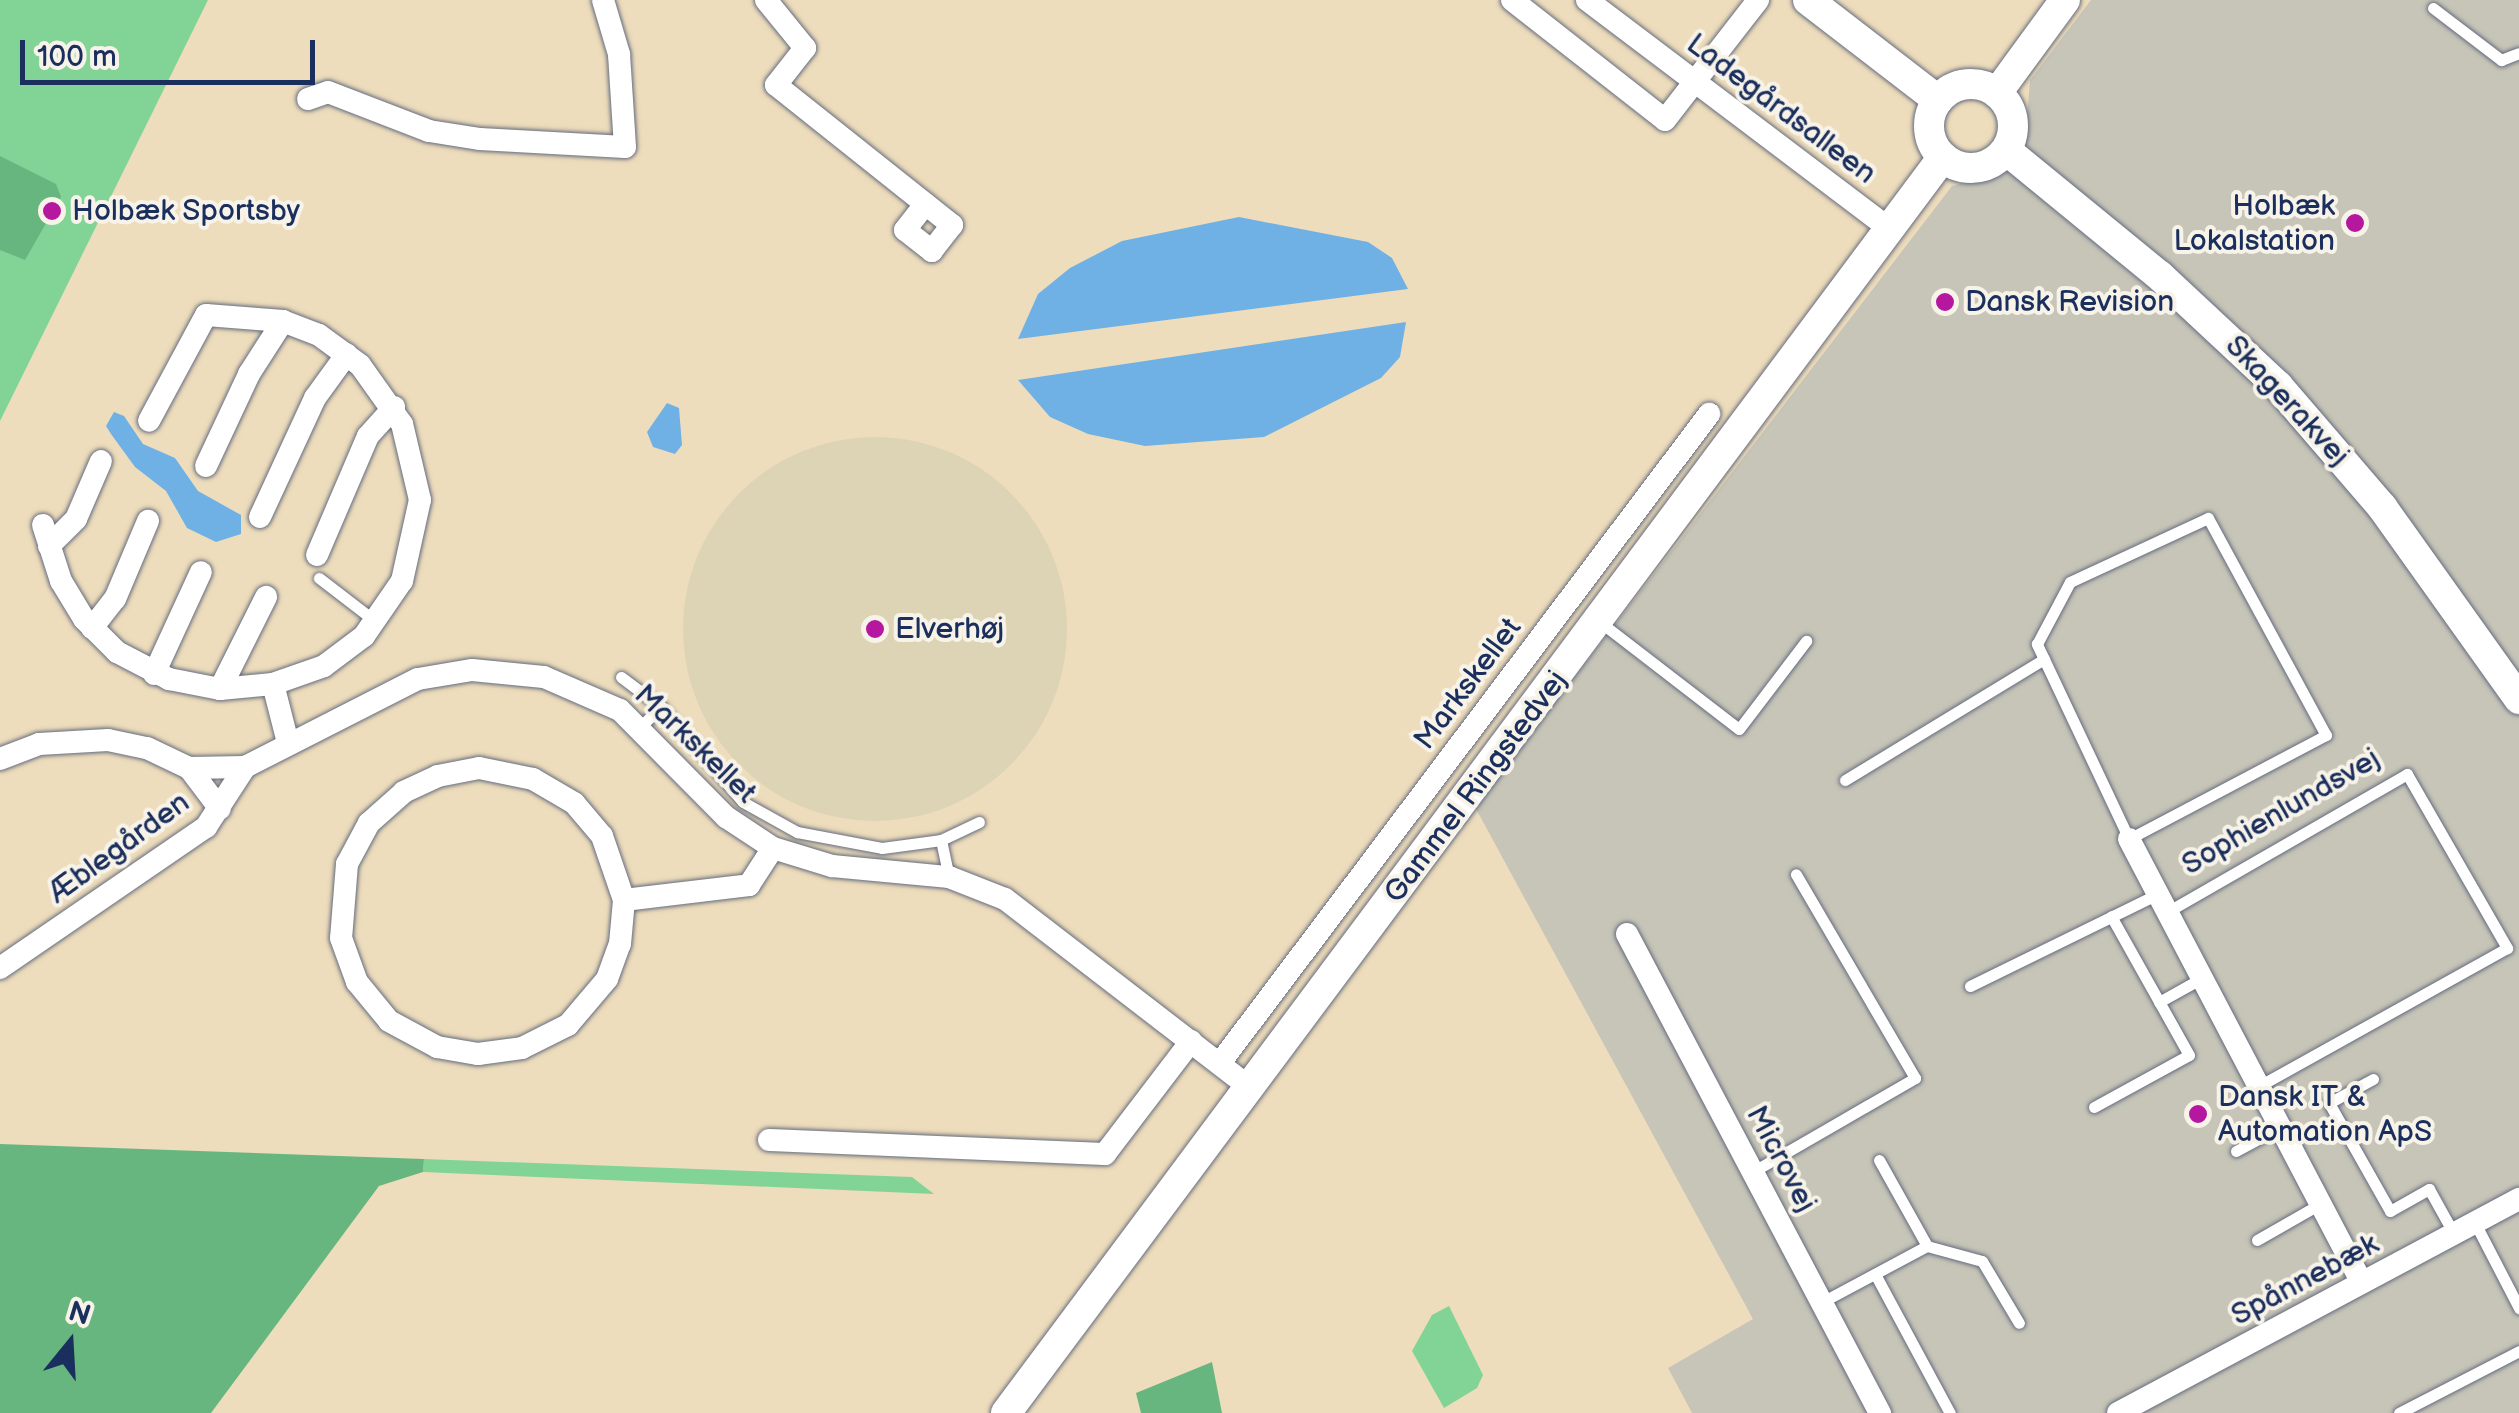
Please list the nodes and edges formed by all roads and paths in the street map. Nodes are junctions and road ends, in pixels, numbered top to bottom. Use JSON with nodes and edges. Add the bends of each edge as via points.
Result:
{"nodes":[{"id":1,"x":603,"y":0,"type":"edge"},
{"id":2,"x":766,"y":0,"type":"edge"},
{"id":3,"x":1512,"y":0,"type":"edge"},
{"id":4,"x":1587,"y":0,"type":"edge"},
{"id":5,"x":1758,"y":0,"type":"edge"},
{"id":6,"x":1808,"y":0,"type":"edge"},
{"id":7,"x":2066,"y":0,"type":"edge"},
{"id":8,"x":2433,"y":8,"type":"dead end"},
{"id":9,"x":2519,"y":53,"type":"edge"},
{"id":10,"x":1695,"y":82,"type":"junction"},
{"id":11,"x":1997,"y":92,"type":"junction"},
{"id":12,"x":308,"y":99,"type":"dead end"},
{"id":13,"x":1938,"y":100,"type":"junction"},
{"id":14,"x":2006,"y":150,"type":"junction"},
{"id":15,"x":1943,"y":157,"type":"junction"},
{"id":16,"x":924,"y":204,"type":"dead end"},
{"id":17,"x":1890,"y":230,"type":"junction"},
{"id":18,"x":283,"y":321,"type":"junction"},
{"id":19,"x":347,"y":354,"type":"junction"},
{"id":20,"x":394,"y":407,"type":"junction"},
{"id":21,"x":1709,"y":414,"type":"dead end"},
{"id":22,"x":149,"y":421,"type":"dead end"},
{"id":23,"x":102,"y":461,"type":"dead end"},
{"id":24,"x":206,"y":466,"type":"dead end"},
{"id":25,"x":260,"y":517,"type":"dead end"},
{"id":26,"x":148,"y":521,"type":"dead end"},
{"id":27,"x":318,"y":566,"type":"joint"},
{"id":28,"x":202,"y":572,"type":"dead end"},
{"id":29,"x":266,"y":597,"type":"dead end"},
{"id":30,"x":377,"y":622,"type":"junction"},
{"id":31,"x":1600,"y":622,"type":"junction"},
{"id":32,"x":92,"y":628,"type":"junction"},
{"id":33,"x":1548,"y":628,"type":"junction"},
{"id":34,"x":1806,"y":641,"type":"dead end"},
{"id":35,"x":1578,"y":651,"type":"junction"},
{"id":36,"x":2044,"y":659,"type":"junction"},
{"id":37,"x":154,"y":674,"type":"junction"},
{"id":38,"x":621,"y":677,"type":"dead end"},
{"id":39,"x":273,"y":684,"type":"junction"},
{"id":40,"x":220,"y":689,"type":"junction"},
{"id":41,"x":2519,"y":699,"type":"edge"},
{"id":42,"x":660,"y":707,"type":"junction"},
{"id":43,"x":641,"y":726,"type":"junction"},
{"id":44,"x":288,"y":743,"type":"junction"},
{"id":45,"x":0,"y":759,"type":"edge"},
{"id":46,"x":245,"y":767,"type":"junction"},
{"id":47,"x":189,"y":768,"type":"junction"},
{"id":48,"x":1846,"y":780,"type":"dead end"},
{"id":49,"x":220,"y":809,"type":"junction"},
{"id":50,"x":979,"y":822,"type":"dead end"},
{"id":51,"x":2129,"y":839,"type":"junction"},
{"id":52,"x":941,"y":840,"type":"junction"},
{"id":53,"x":773,"y":848,"type":"junction"},
{"id":54,"x":1796,"y":874,"type":"dead end"},
{"id":55,"x":949,"y":877,"type":"junction"},
{"id":56,"x":624,"y":900,"type":"junction"},
{"id":57,"x":2162,"y":903,"type":"junction"},
{"id":58,"x":2111,"y":916,"type":"junction"},
{"id":59,"x":1627,"y":934,"type":"dead end"},
{"id":60,"x":0,"y":968,"type":"edge"},
{"id":61,"x":2202,"y":978,"type":"junction"},
{"id":62,"x":1970,"y":986,"type":"dead end"},
{"id":63,"x":2159,"y":1002,"type":"junction"},
{"id":64,"x":1191,"y":1042,"type":"junction"},
{"id":65,"x":1220,"y":1063,"type":"junction"},
{"id":66,"x":2373,"y":1078,"type":"dead end"},
{"id":67,"x":2259,"y":1086,"type":"junction"},
{"id":68,"x":1250,"y":1088,"type":"junction"},
{"id":69,"x":2094,"y":1107,"type":"dead end"},
{"id":70,"x":2280,"y":1127,"type":"junction"},
{"id":71,"x":769,"y":1140,"type":"dead end"},
{"id":72,"x":2236,"y":1152,"type":"dead end"},
{"id":73,"x":1879,"y":1160,"type":"dead end"},
{"id":74,"x":1754,"y":1171,"type":"junction"},
{"id":75,"x":2519,"y":1199,"type":"edge"},
{"id":76,"x":2320,"y":1204,"type":"junction"},
{"id":77,"x":2475,"y":1222,"type":"junction"},
{"id":78,"x":2454,"y":1234,"type":"junction"},
{"id":79,"x":2257,"y":1240,"type":"dead end"},
{"id":80,"x":1927,"y":1246,"type":"junction"},
{"id":81,"x":1875,"y":1274,"type":"junction"},
{"id":82,"x":2362,"y":1283,"type":"junction"},
{"id":83,"x":1822,"y":1302,"type":"junction"},
{"id":84,"x":2519,"y":1308,"type":"edge"},
{"id":85,"x":2019,"y":1322,"type":"dead end"},
{"id":86,"x":2519,"y":1351,"type":"edge"},
{"id":87,"x":1874,"y":1411,"type":"edge"},
{"id":88,"x":1006,"y":1413,"type":"edge"},
{"id":89,"x":1950,"y":1413,"type":"edge"},
{"id":90,"x":2118,"y":1413,"type":"edge"},
{"id":91,"x":2399,"y":1413,"type":"edge"}],
"edges":[{"from":1,"to":12,"type":"street","via":[[624,82],[625,147],[480,140],[429,132],[328,92]]},
{"from":2,"to":16,"type":"street","via":[[804,48],[776,85]]},
{"from":3,"to":10,"type":"street","via":[[1666,120]]},
{"from":4,"to":10,"type":"street","name":"Ladegårdsalleen"},
{"from":5,"to":10,"type":"street"},
{"from":6,"to":13,"type":"street"},
{"from":7,"to":11,"type":"street"},
{"from":8,"to":9,"type":"lane","via":[[2501,60]]},
{"from":10,"to":17,"type":"street","name":"Ladegårdsalleen"},
{"from":11,"to":13,"type":"street","via":[[1966,84]]},
{"from":11,"to":14,"type":"street","via":[[2013,120]]},
{"from":13,"to":15,"type":"street","via":[[1930,130]]},
{"from":14,"to":15,"type":"street","via":[[1976,168]]},
{"from":14,"to":41,"type":"street","name":"Skagerakvej","via":[[2160,276],[2278,386],[2382,507]]},
{"from":15,"to":17,"type":"street","name":"Gammel Ringstedvej"},
{"from":17,"to":31,"type":"street","name":"Gammel Ringstedvej"},
{"from":18,"to":19,"type":"street"},
{"from":18,"to":22,"type":"street","via":[[206,315]]},
{"from":18,"to":24,"type":"street","via":[[249,374]]},
{"from":19,"to":20,"type":"street"},
{"from":19,"to":25,"type":"street","via":[[315,398]]},
{"from":20,"to":27,"type":"street","via":[[368,436]]},
{"from":20,"to":30,"type":"street","via":[[415,462],[419,516],[402,581]]},
{"from":21,"to":33,"type":"street","name":"Markskellet"},
{"from":23,"to":32,"type":"street","via":[[76,519],[46,536],[61,581]]},
{"from":26,"to":32,"type":"street","via":[[115,599]]},
{"from":27,"to":30,"type":"lane"},
{"from":28,"to":37,"type":"street"},
{"from":29,"to":40,"type":"street"},
{"from":30,"to":39,"type":"street","via":[[324,666]]},
{"from":31,"to":34,"type":"lane","via":[[1739,729]]},
{"from":31,"to":35,"type":"street","name":"Gammel Ringstedvej"},
{"from":32,"to":37,"type":"street"},
{"from":33,"to":35,"type":"street","name":"Markskellet"},
{"from":33,"to":65,"type":"street","name":"Markskellet"},
{"from":35,"to":68,"type":"street","name":"Gammel Ringstedvej"},
{"from":36,"to":48,"type":"lane"},
{"from":36,"to":51,"type":"lane","name":"Sophienlundsvej"},
{"from":36,"to":51,"type":"lane","name":"Sophienlundsvej","via":[[2037,644],[2070,582],[2208,518],[2326,735]]},
{"from":37,"to":40,"type":"street"},
{"from":38,"to":42,"type":"lane"},
{"from":39,"to":40,"type":"street"},
{"from":39,"to":44,"type":"street"},
{"from":42,"to":43,"type":"lane"},
{"from":42,"to":52,"type":"lane","via":[[711,772],[771,821],[851,845]]},
{"from":43,"to":44,"type":"street","name":"Markskellet","via":[[567,684],[472,670],[394,687]]},
{"from":43,"to":53,"type":"street","name":"Markskellet","via":[[712,804]]},
{"from":44,"to":46,"type":"street","name":"Markskellet"},
{"from":45,"to":47,"type":"street","name":"Æblegården","via":[[38,744],[108,740]]},
{"from":46,"to":47,"type":"street","name":"Æblegården"},
{"from":46,"to":49,"type":"street","name":"Æblegården"},
{"from":47,"to":49,"type":"street","name":"Æblegården"},
{"from":49,"to":60,"type":"street","name":"Æblegården","via":[[200,832]]},
{"from":50,"to":52,"type":"lane"},
{"from":51,"to":57,"type":"street","name":"Sophienlundsvej"},
{"from":52,"to":55,"type":"lane"},
{"from":53,"to":55,"type":"street","name":"Markskellet","via":[[832,866]]},
{"from":53,"to":56,"type":"street","via":[[749,885]]},
{"from":54,"to":74,"type":"lane","via":[[1915,1078]]},
{"from":55,"to":64,"type":"street","name":"Markskellet","via":[[1006,899]]},
{"from":56,"to":56,"type":"street","via":[[602,836],[574,803],[532,779],[480,768],[438,776],[404,792],[370,823],[347,864],[341,938],[357,982],[389,1021],[437,1047],[478,1054],[522,1048],[568,1025],[607,979],[620,944]]},
{"from":57,"to":58,"type":"lane"},
{"from":57,"to":61,"type":"street","name":"Sophienlundsvej"},
{"from":57,"to":67,"type":"lane","name":"Sophienlundsvej","via":[[2408,774],[2507,948]]},
{"from":58,"to":62,"type":"lane"},
{"from":58,"to":63,"type":"lane"},
{"from":59,"to":74,"type":"street","name":"Microvej"},
{"from":61,"to":63,"type":"lane"},
{"from":61,"to":67,"type":"street","name":"Sophienlundsvej"},
{"from":63,"to":69,"type":"lane","via":[[2189,1054]]},
{"from":64,"to":65,"type":"street","name":"Markskellet"},
{"from":64,"to":71,"type":"street","via":[[1105,1154]]},
{"from":65,"to":68,"type":"street","name":"Markskellet"},
{"from":66,"to":78,"type":"lane","via":[[2329,1103],[2390,1210],[2429,1188]]},
{"from":67,"to":70,"type":"street","name":"Sophienlundsvej"},
{"from":68,"to":88,"type":"street","name":"Gammel Ringstedvej"},
{"from":70,"to":72,"type":"lane"},
{"from":70,"to":76,"type":"street","name":"Sophienlundsvej"},
{"from":73,"to":80,"type":"lane"},
{"from":74,"to":83,"type":"street","name":"Microvej"},
{"from":75,"to":77,"type":"street","name":"Spånnebæk"},
{"from":76,"to":79,"type":"lane"},
{"from":76,"to":82,"type":"street","name":"Sophienlundsvej"},
{"from":77,"to":78,"type":"street","name":"Spånnebæk"},
{"from":77,"to":84,"type":"lane"},
{"from":78,"to":82,"type":"street","name":"Spånnebæk"},
{"from":80,"to":81,"type":"lane"},
{"from":80,"to":85,"type":"lane","via":[[1982,1261]]},
{"from":81,"to":83,"type":"lane"},
{"from":81,"to":89,"type":"lane"},
{"from":82,"to":90,"type":"street","name":"Spånnebæk"},
{"from":83,"to":87,"type":"street","name":"Microvej"},
{"from":86,"to":91,"type":"lane"}]}
